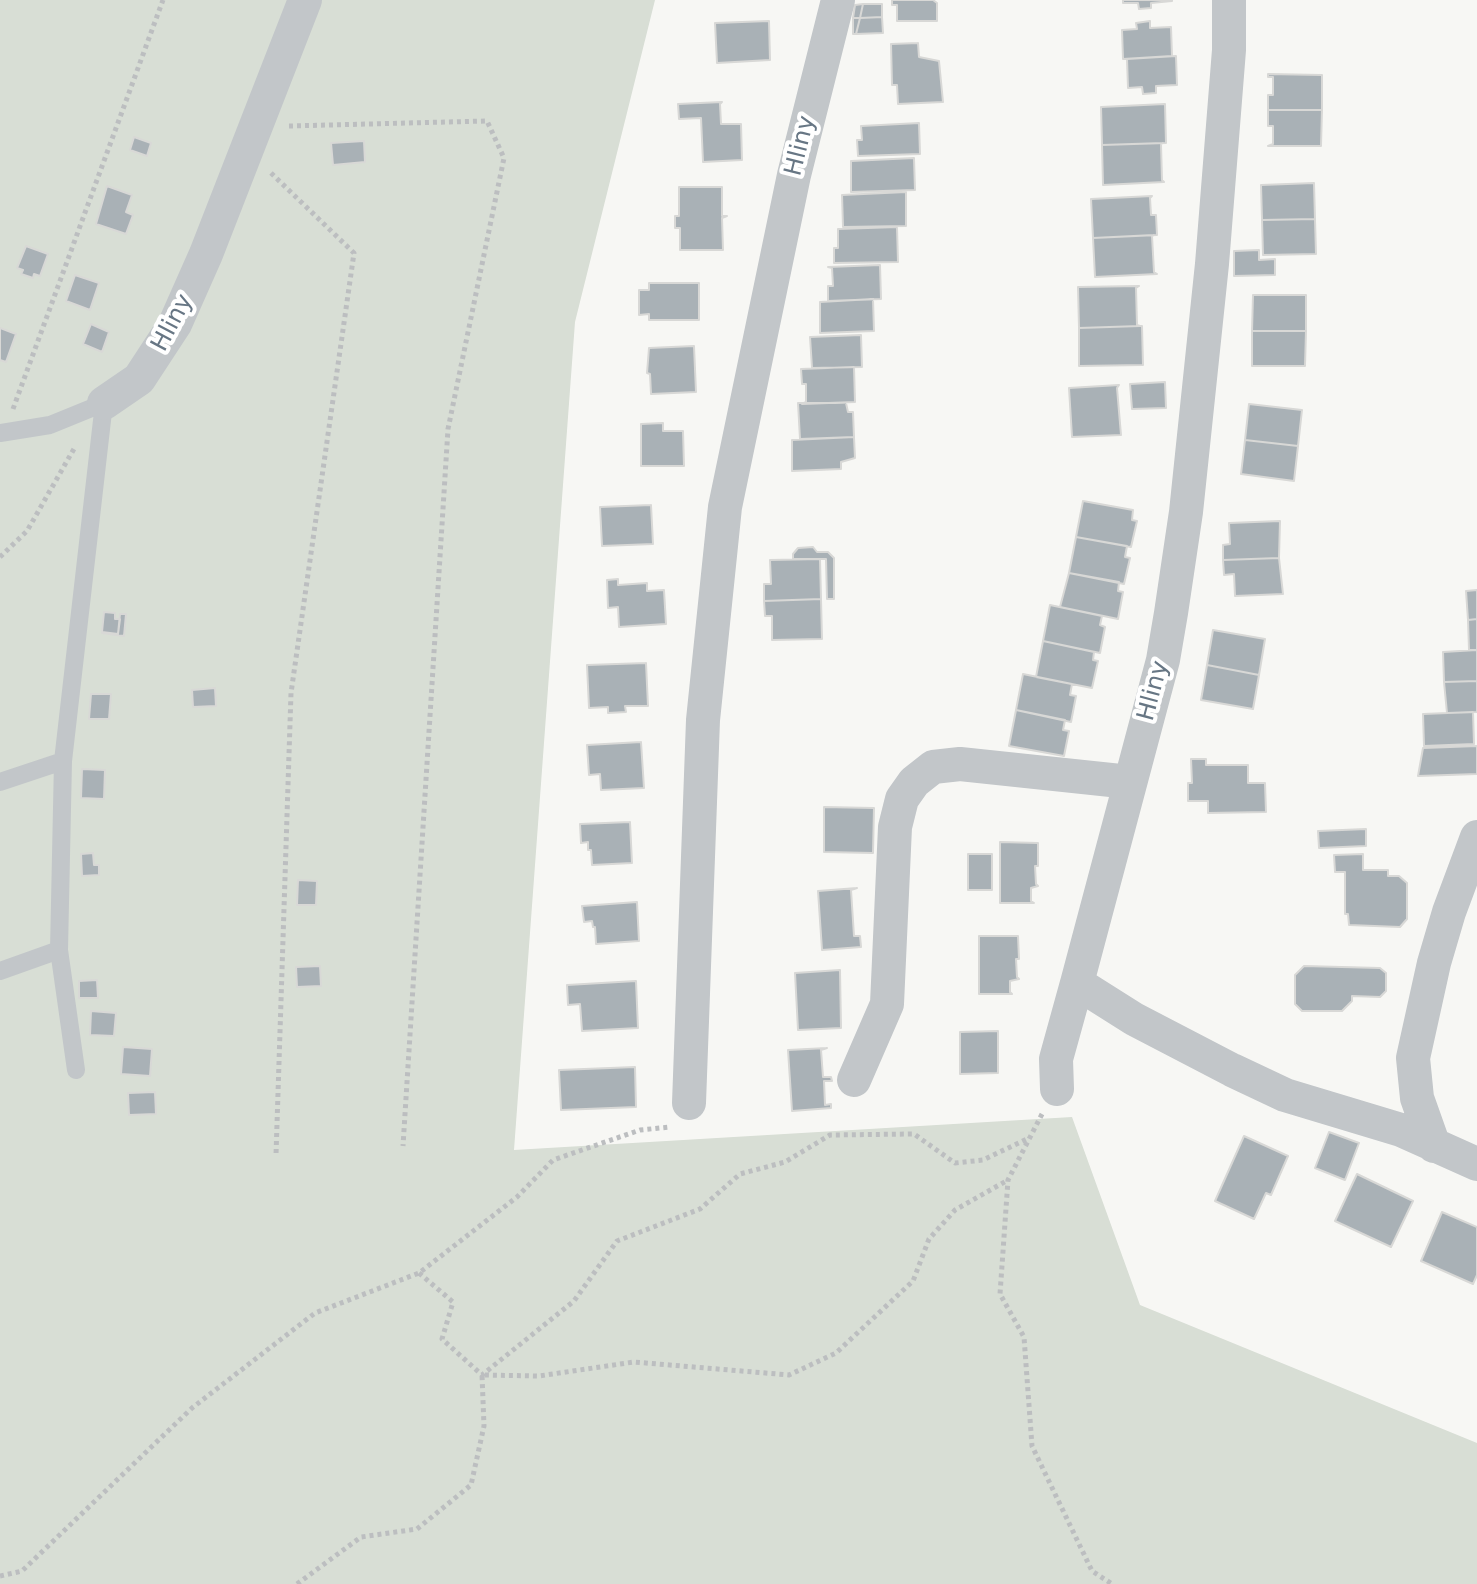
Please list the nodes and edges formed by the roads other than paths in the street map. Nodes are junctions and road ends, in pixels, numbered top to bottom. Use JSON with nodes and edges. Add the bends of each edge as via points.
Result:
{"nodes":[{"id":1,"x":305,"y":0,"type":"edge"},
{"id":2,"x":838,"y":0,"type":"edge"},
{"id":3,"x":1229,"y":0,"type":"edge"},
{"id":4,"x":104,"y":403,"type":"junction"},
{"id":5,"x":2,"y":433,"type":"edge"},
{"id":6,"x":63,"y":761,"type":"junction"},
{"id":7,"x":0,"y":782,"type":"edge"},
{"id":8,"x":1130,"y":782,"type":"junction"},
{"id":9,"x":1477,"y":837,"type":"edge"},
{"id":10,"x":59,"y":950,"type":"junction"},
{"id":11,"x":0,"y":971,"type":"edge"},
{"id":12,"x":1077,"y":983,"type":"junction"},
{"id":13,"x":76,"y":1070,"type":"dead end"},
{"id":14,"x":854,"y":1080,"type":"dead end"},
{"id":15,"x":1057,"y":1089,"type":"road end"},
{"id":16,"x":689,"y":1103,"type":"road end"},
{"id":17,"x":1434,"y":1146,"type":"junction"},
{"id":18,"x":1477,"y":1164,"type":"edge"}],
"edges":[{"from":1,"to":4,"type":"street","name":"Hliny","via":[[175,324],[139,379]]},
{"from":2,"to":16,"type":"street","name":"Hliny","via":[[794,175],[725,507],[703,720]]},
{"from":3,"to":8,"type":"street","name":"Hliny","via":[[1212,264],[1186,512],[1163,660]]},
{"from":4,"to":5,"type":"lane","via":[[50,425]]},
{"from":4,"to":6,"type":"lane"},
{"from":6,"to":7,"type":"lane"},
{"from":6,"to":10,"type":"lane"},
{"from":8,"to":12,"type":"street","name":"Hliny"},
{"from":8,"to":14,"type":"street","via":[[960,764],[933,767],[914,782],[902,799],[895,827],[887,1004]]},
{"from":9,"to":17,"type":"street","via":[[1445,924],[1413,1058],[1417,1098]]},
{"from":10,"to":11,"type":"lane"},
{"from":10,"to":13,"type":"lane"},
{"from":12,"to":15,"type":"street","name":"Hliny","via":[[1056,1059]]},
{"from":12,"to":17,"type":"street","via":[[1134,1019],[1285,1095],[1401,1130]]},
{"from":17,"to":18,"type":"street"}]}
